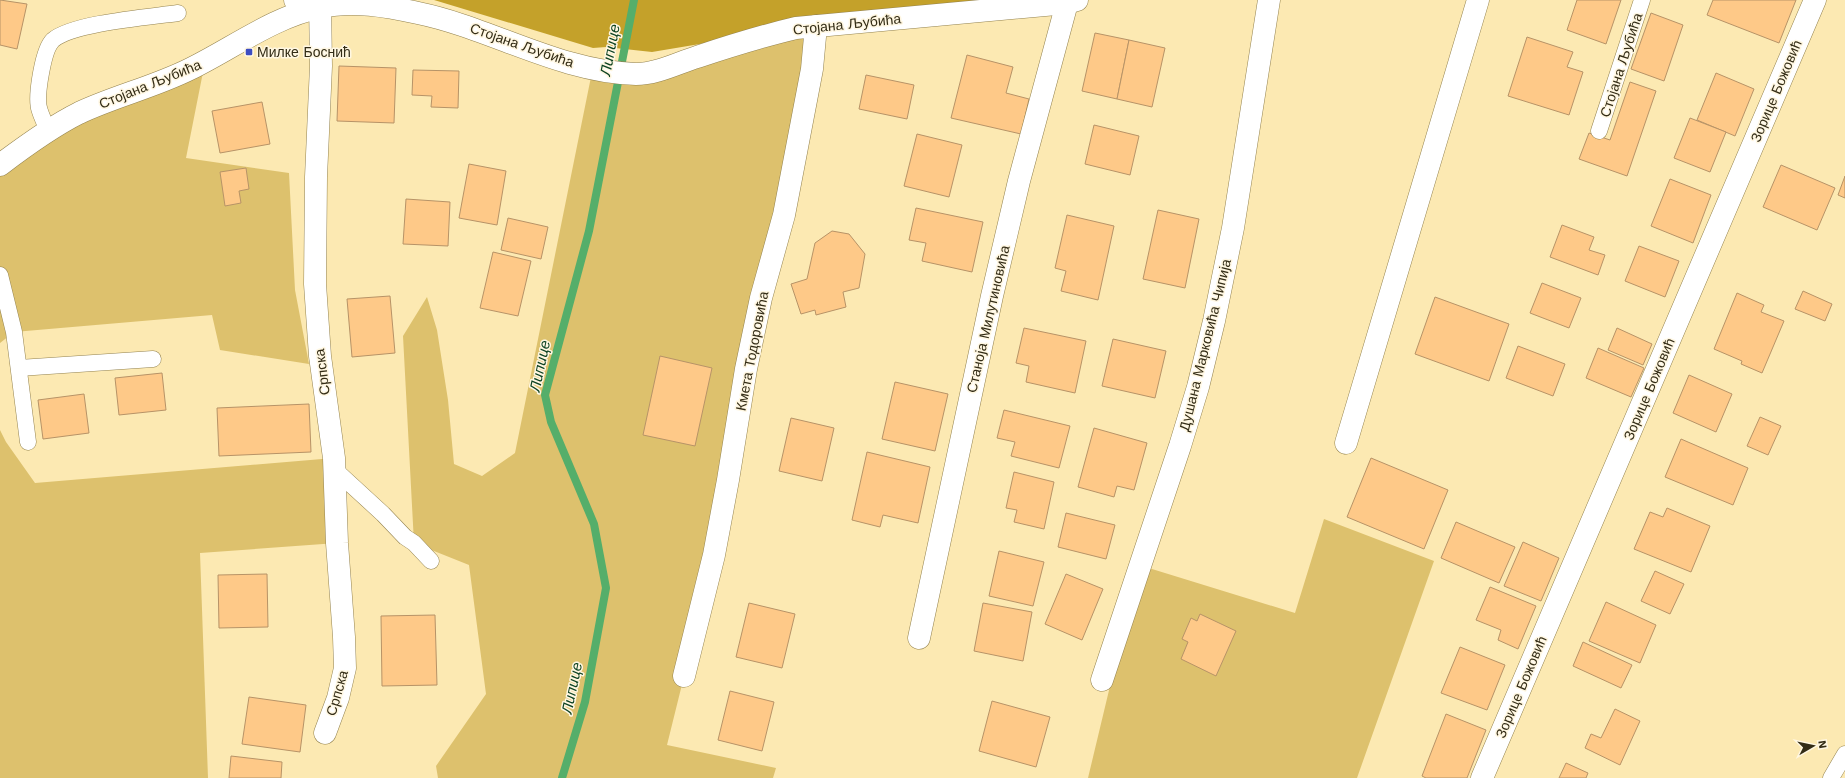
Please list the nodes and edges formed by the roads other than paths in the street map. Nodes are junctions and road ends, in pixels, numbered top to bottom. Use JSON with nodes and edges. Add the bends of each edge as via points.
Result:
{"nodes":[{"id":1,"x":295,"y":0,"type":"edge"},
{"id":2,"x":1269,"y":0,"type":"edge"},
{"id":3,"x":1478,"y":0,"type":"edge"},
{"id":4,"x":1642,"y":0,"type":"edge"},
{"id":5,"x":1815,"y":0,"type":"edge"},
{"id":6,"x":1072,"y":1,"type":"edge"},
{"id":7,"x":320,"y":3,"type":"edge"},
{"id":8,"x":178,"y":13,"type":"dead end"},
{"id":9,"x":816,"y":26,"type":"junction"},
{"id":10,"x":1599,"y":130,"type":"dead end"},
{"id":11,"x":48,"y":131,"type":"junction"},
{"id":12,"x":0,"y":165,"type":"edge"},
{"id":13,"x":0,"y":275,"type":"edge"},
{"id":14,"x":153,"y":359,"type":"dead end"},
{"id":15,"x":19,"y":368,"type":"junction"},
{"id":16,"x":28,"y":442,"type":"dead end"},
{"id":17,"x":1346,"y":443,"type":"dead end"},
{"id":18,"x":334,"y":469,"type":"junction"},
{"id":19,"x":431,"y":561,"type":"dead end"},
{"id":20,"x":919,"y":638,"type":"dead end"},
{"id":21,"x":684,"y":676,"type":"dead end"},
{"id":22,"x":1102,"y":680,"type":"dead end"},
{"id":23,"x":325,"y":733,"type":"dead end"},
{"id":24,"x":1845,"y":754,"type":"edge"},
{"id":25,"x":1482,"y":778,"type":"edge"},
{"id":26,"x":1831,"y":778,"type":"edge"}],
"edges":[{"from":1,"to":7,"type":"street"},
{"from":2,"to":22,"type":"street","name":"Душана Марковића Чипија","via":[[1238,200],[1198,387]]},
{"from":3,"to":17,"type":"street"},
{"from":4,"to":10,"type":"lane","name":"Стојана Љубића"},
{"from":5,"to":25,"type":"street","name":"Зорице Божовић"},
{"from":6,"to":9,"type":"street","name":"Стојана Љубића"},
{"from":6,"to":20,"type":"street","name":"Станоја Милутиновића","via":[[1019,181]]},
{"from":7,"to":9,"type":"street","name":"Стојана Љубића","via":[[368,4],[419,13],[462,24],[563,61],[634,74],[652,72],[770,34]]},
{"from":7,"to":11,"type":"street","name":"Стојана Љубића","via":[[288,17],[175,77],[97,105]]},
{"from":7,"to":18,"type":"street","name":"Српска","via":[[321,66],[315,284],[320,356]]},
{"from":8,"to":11,"type":"lane","via":[[95,25],[63,34],[52,41],[40,72],[39,107]]},
{"from":9,"to":21,"type":"street","name":"Кмета Тодоровића","via":[[812,69],[784,215],[761,298],[746,368],[714,555]]},
{"from":11,"to":12,"type":"street","name":"Стојана Љубића"},
{"from":13,"to":15,"type":"lane","via":[[14,332]]},
{"from":14,"to":15,"type":"lane"},
{"from":15,"to":16,"type":"lane"},
{"from":18,"to":19,"type":"lane"},
{"from":18,"to":23,"type":"street","name":"Српска","via":[[345,668],[338,698]]},
{"from":24,"to":26,"type":"lane"}]}
